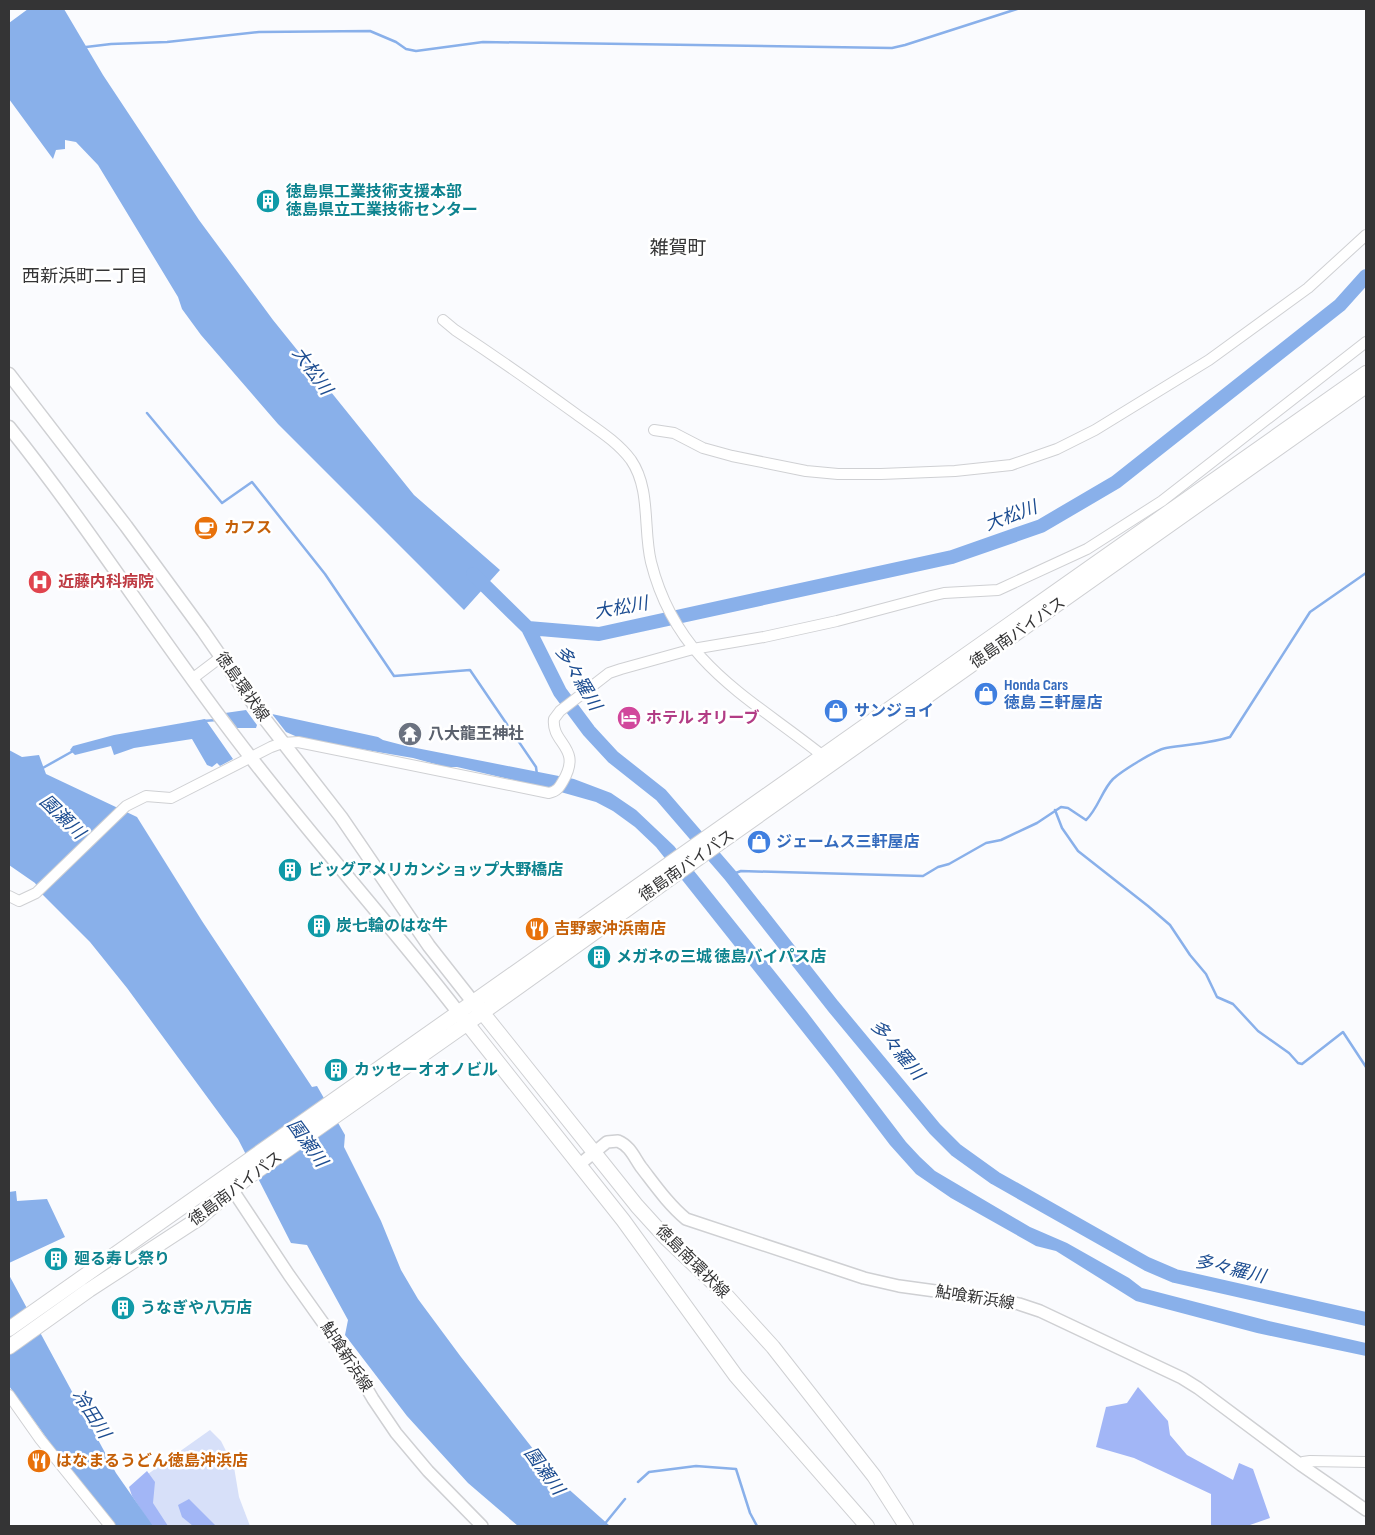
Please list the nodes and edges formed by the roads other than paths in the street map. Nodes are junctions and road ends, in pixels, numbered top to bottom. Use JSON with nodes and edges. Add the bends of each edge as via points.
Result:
{"nodes":[{"id":1,"x":1366,"y":235,"type":"edge"},
{"id":2,"x":443,"y":320,"type":"dead end"},
{"id":3,"x":1366,"y":342,"type":"edge"},
{"id":4,"x":1366,"y":373,"type":"edge"},
{"id":5,"x":9,"y":374,"type":"edge"},
{"id":6,"x":1366,"y":386,"type":"edge"},
{"id":7,"x":9,"y":426,"type":"edge"},
{"id":8,"x":654,"y":430,"type":"dead end"},
{"id":9,"x":691,"y":646,"type":"junction"},
{"id":10,"x":221,"y":657,"type":"junction"},
{"id":11,"x":192,"y":679,"type":"junction"},
{"id":12,"x":282,"y":742,"type":"junction"},
{"id":13,"x":250,"y":756,"type":"junction"},
{"id":14,"x":828,"y":760,"type":"junction"},
{"id":15,"x":9,"y":896,"type":"edge"},
{"id":16,"x":478,"y":1007,"type":"junction"},
{"id":17,"x":463,"y":1018,"type":"junction"},
{"id":18,"x":594,"y":1152,"type":"junction"},
{"id":19,"x":580,"y":1164,"type":"junction"},
{"id":20,"x":224,"y":1177,"type":"junction"},
{"id":21,"x":232,"y":1190,"type":"junction"},
{"id":22,"x":9,"y":1329,"type":"edge"},
{"id":23,"x":9,"y":1347,"type":"edge"},
{"id":24,"x":9,"y":1395,"type":"edge"},
{"id":25,"x":1366,"y":1462,"type":"edge"},
{"id":26,"x":1301,"y":1465,"type":"junction"},
{"id":27,"x":1366,"y":1510,"type":"edge"},
{"id":28,"x":110,"y":1526,"type":"edge"},
{"id":29,"x":482,"y":1526,"type":"edge"},
{"id":30,"x":867,"y":1526,"type":"edge"},
{"id":31,"x":906,"y":1526,"type":"edge"}],
"edges":[{"from":1,"to":8,"type":"street","via":[[1308,288],[1209,360],[1095,430],[1057,449],[1011,465],[881,474],[806,471],[725,454],[674,434]]},
{"from":2,"to":9,"type":"street","via":[[606,436],[630,458],[641,479],[648,549],[656,581],[665,604]]},
{"from":3,"to":9,"type":"street","via":[[1162,501],[1087,549],[1026,578],[998,590],[944,593],[773,635]]},
{"from":4,"to":14,"type":"highway","name":"徳島南バイパス"},
{"from":5,"to":10,"type":"main road","name":"徳島環状線","via":[[126,526]]},
{"from":6,"to":14,"type":"highway","name":"徳島南バイパス"},
{"from":7,"to":11,"type":"main road","via":[[68,503]]},
{"from":9,"to":12,"type":"street","via":[[609,674],[556,715],[556,731],[570,757],[568,774],[558,789],[549,793],[298,742]]},
{"from":9,"to":14,"type":"street","via":[[738,693]]},
{"from":10,"to":11,"type":"street"},
{"from":10,"to":12,"type":"main road","name":"徳島環状線"},
{"from":11,"to":13,"type":"main road"},
{"from":12,"to":13,"type":"street"},
{"from":12,"to":16,"type":"main road","name":"徳島環状線","via":[[341,817],[430,946]]},
{"from":13,"to":15,"type":"street","via":[[171,798],[146,796],[126,806],[43,888],[19,901]]},
{"from":13,"to":17,"type":"main road"},
{"from":14,"to":16,"type":"highway","name":"徳島南バイパス"},
{"from":16,"to":17,"type":"highway","name":"徳島南バイパス"},
{"from":16,"to":18,"type":"highway","name":"徳島南環状線"},
{"from":17,"to":19,"type":"highway","name":"徳島南環状線"},
{"from":17,"to":20,"type":"highway","name":"徳島南バイパス","via":[[329,1103]]},
{"from":17,"to":21,"type":"highway","name":"徳島南バイパス","via":[[336,1116]]},
{"from":18,"to":19,"type":"main road","name":"鮎喰新浜線"},
{"from":18,"to":26,"type":"main road","name":"鮎喰新浜線","via":[[607,1142],[618,1140],[624,1143],[676,1211],[698,1224],[864,1278],[1001,1300],[1040,1312],[1182,1378]]},
{"from":18,"to":31,"type":"highway","name":"徳島南環状線","via":[[667,1239],[725,1294],[773,1347],[874,1476]]},
{"from":19,"to":30,"type":"highway","name":"徳島南環状線","via":[[736,1376]]},
{"from":20,"to":21,"type":"main road","name":"鮎喰新浜線"},
{"from":20,"to":22,"type":"highway","name":"徳島南バイパス"},
{"from":21,"to":23,"type":"highway","name":"徳島南バイパス","via":[[198,1219]]},
{"from":21,"to":29,"type":"main road","name":"鮎喰新浜線","via":[[396,1433]]},
{"from":24,"to":28,"type":"street"},
{"from":25,"to":26,"type":"street","via":[[1310,1461]]},
{"from":26,"to":27,"type":"main road","name":"鮎喰新浜線"}]}
